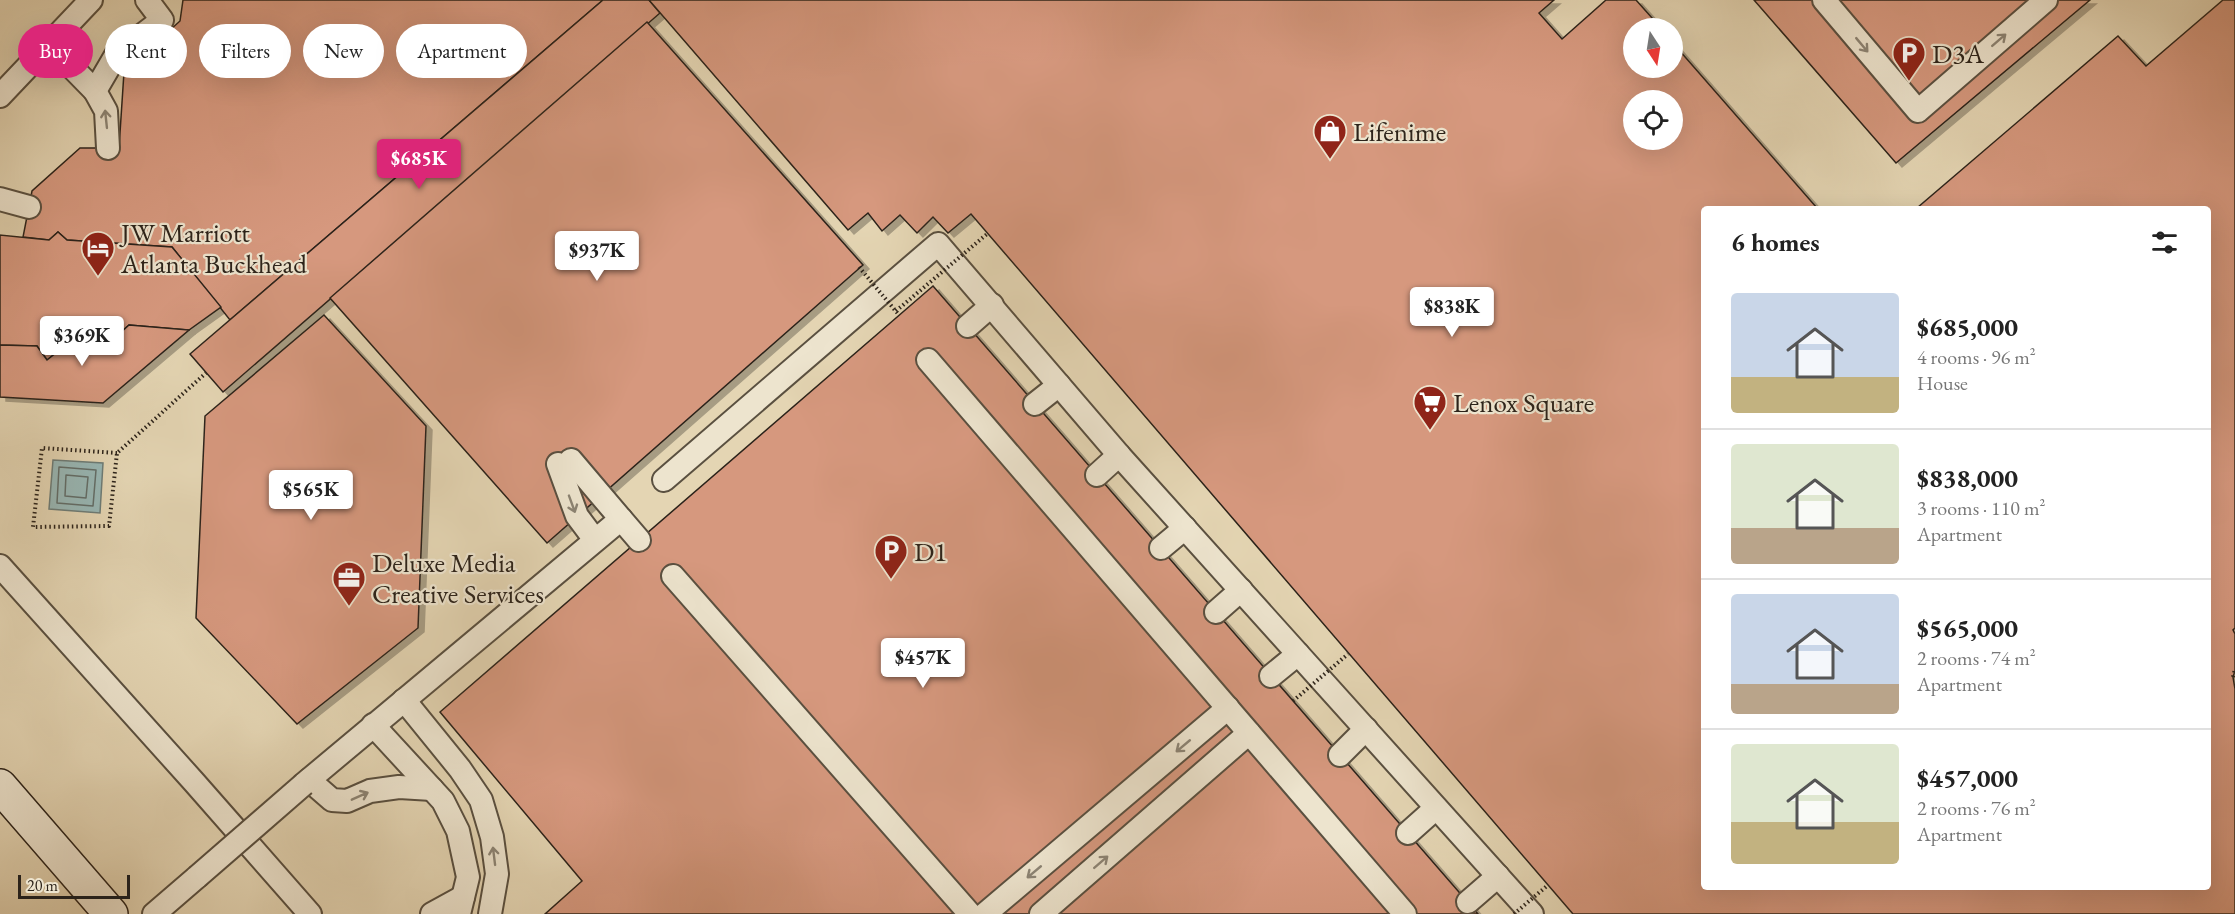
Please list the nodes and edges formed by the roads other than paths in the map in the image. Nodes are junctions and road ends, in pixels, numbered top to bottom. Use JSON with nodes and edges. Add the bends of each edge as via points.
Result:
{"nodes":[{"id":1,"x":91,"y":0,"type":"edge"},
{"id":2,"x":147,"y":0,"type":"edge"},
{"id":3,"x":1824,"y":0,"type":"edge"},
{"id":4,"x":2046,"y":0,"type":"edge"},
{"id":5,"x":68,"y":24,"type":"edge"},
{"id":6,"x":18,"y":77,"type":"edge"},
{"id":7,"x":82,"y":78,"type":"edge"},
{"id":8,"x":95,"y":91,"type":"junction"},
{"id":9,"x":0,"y":96,"type":"edge"},
{"id":10,"x":108,"y":148,"type":"dead end"},
{"id":11,"x":0,"y":199,"type":"edge"},
{"id":12,"x":29,"y":207,"type":"dead end"},
{"id":13,"x":992,"y":305,"type":"junction"},
{"id":14,"x":968,"y":326,"type":"dead end"},
{"id":15,"x":928,"y":360,"type":"dead end"},
{"id":16,"x":1059,"y":385,"type":"junction"},
{"id":17,"x":1035,"y":404,"type":"dead end"},
{"id":18,"x":1119,"y":455,"type":"junction"},
{"id":19,"x":1097,"y":475,"type":"dead end"},
{"id":20,"x":664,"y":480,"type":"dead end"},
{"id":21,"x":621,"y":519,"type":"junction"},
{"id":22,"x":1185,"y":528,"type":"junction"},
{"id":23,"x":595,"y":540,"type":"junction"},
{"id":24,"x":639,"y":540,"type":"dead end"},
{"id":25,"x":1161,"y":548,"type":"dead end"},
{"id":26,"x":0,"y":566,"type":"edge"},
{"id":27,"x":673,"y":576,"type":"dead end"},
{"id":28,"x":1241,"y":590,"type":"junction"},
{"id":29,"x":1216,"y":612,"type":"dead end"},
{"id":30,"x":1298,"y":654,"type":"junction"},
{"id":31,"x":1271,"y":676,"type":"dead end"},
{"id":32,"x":404,"y":700,"type":"junction"},
{"id":33,"x":1228,"y":708,"type":"junction"},
{"id":34,"x":373,"y":725,"type":"junction"},
{"id":35,"x":1366,"y":729,"type":"junction"},
{"id":36,"x":1249,"y":733,"type":"junction"},
{"id":37,"x":1340,"y":755,"type":"dead end"},
{"id":38,"x":307,"y":782,"type":"junction"},
{"id":39,"x":0,"y":786,"type":"edge"},
{"id":40,"x":432,"y":789,"type":"junction"},
{"id":41,"x":1436,"y":808,"type":"junction"},
{"id":42,"x":1408,"y":833,"type":"dead end"},
{"id":43,"x":1498,"y":876,"type":"junction"},
{"id":44,"x":1468,"y":902,"type":"dead end"},
{"id":45,"x":461,"y":906,"type":"edge"},
{"id":46,"x":964,"y":907,"type":"edge"},
{"id":47,"x":111,"y":914,"type":"edge"},
{"id":48,"x":154,"y":914,"type":"edge"},
{"id":49,"x":310,"y":914,"type":"edge"},
{"id":50,"x":432,"y":914,"type":"edge"},
{"id":51,"x":490,"y":914,"type":"edge"},
{"id":52,"x":985,"y":914,"type":"edge"},
{"id":53,"x":1041,"y":914,"type":"edge"},
{"id":54,"x":1405,"y":914,"type":"edge"},
{"id":55,"x":1532,"y":914,"type":"edge"}],
"edges":[{"from":1,"to":5,"type":"lane"},
{"from":2,"to":8,"type":"lane","via":[[166,25],[116,55]]},
{"from":3,"to":4,"type":"lane","one_way":true,"via":[[1918,111]]},
{"from":6,"to":9,"type":"lane"},
{"from":7,"to":8,"type":"lane"},
{"from":10,"to":8,"type":"lane","one_way":true,"via":[[106,111]]},
{"from":11,"to":12,"type":"lane"},
{"from":13,"to":14,"type":"lane"},
{"from":13,"to":16,"type":"lane"},
{"from":13,"to":20,"type":"lane","via":[[938,244]]},
{"from":15,"to":33,"type":"lane"},
{"from":16,"to":17,"type":"lane"},
{"from":16,"to":18,"type":"lane"},
{"from":18,"to":19,"type":"lane"},
{"from":18,"to":22,"type":"lane"},
{"from":21,"to":23,"type":"lane"},
{"from":21,"to":23,"type":"lane","one_way":true,"via":[[564,462],[577,516]]},
{"from":21,"to":24,"type":"lane"},
{"from":22,"to":25,"type":"lane"},
{"from":22,"to":28,"type":"lane"},
{"from":23,"to":32,"type":"lane"},
{"from":26,"to":49,"type":"lane"},
{"from":27,"to":46,"type":"lane"},
{"from":28,"to":29,"type":"lane"},
{"from":28,"to":30,"type":"lane"},
{"from":30,"to":31,"type":"lane"},
{"from":30,"to":35,"type":"lane"},
{"from":32,"to":34,"type":"lane"},
{"from":51,"to":32,"type":"lane","one_way":true,"via":[[497,874],[481,800]]},
{"from":33,"to":36,"type":"lane"},
{"from":33,"to":52,"type":"lane","one_way":true},
{"from":34,"to":38,"type":"lane"},
{"from":34,"to":40,"type":"lane"},
{"from":35,"to":37,"type":"lane"},
{"from":35,"to":41,"type":"lane"},
{"from":53,"to":36,"type":"lane","one_way":true},
{"from":36,"to":54,"type":"lane"},
{"from":38,"to":40,"type":"lane","one_way":true,"via":[[332,800],[347,801],[370,791],[399,787]]},
{"from":38,"to":48,"type":"lane","bridge":true},
{"from":39,"to":47,"type":"street"},
{"from":40,"to":45,"type":"lane","via":[[443,801],[458,831],[468,877]]},
{"from":41,"to":42,"type":"lane"},
{"from":41,"to":43,"type":"lane"},
{"from":43,"to":44,"type":"lane"},
{"from":43,"to":55,"type":"lane"},
{"from":45,"to":50,"type":"lane"}]}
